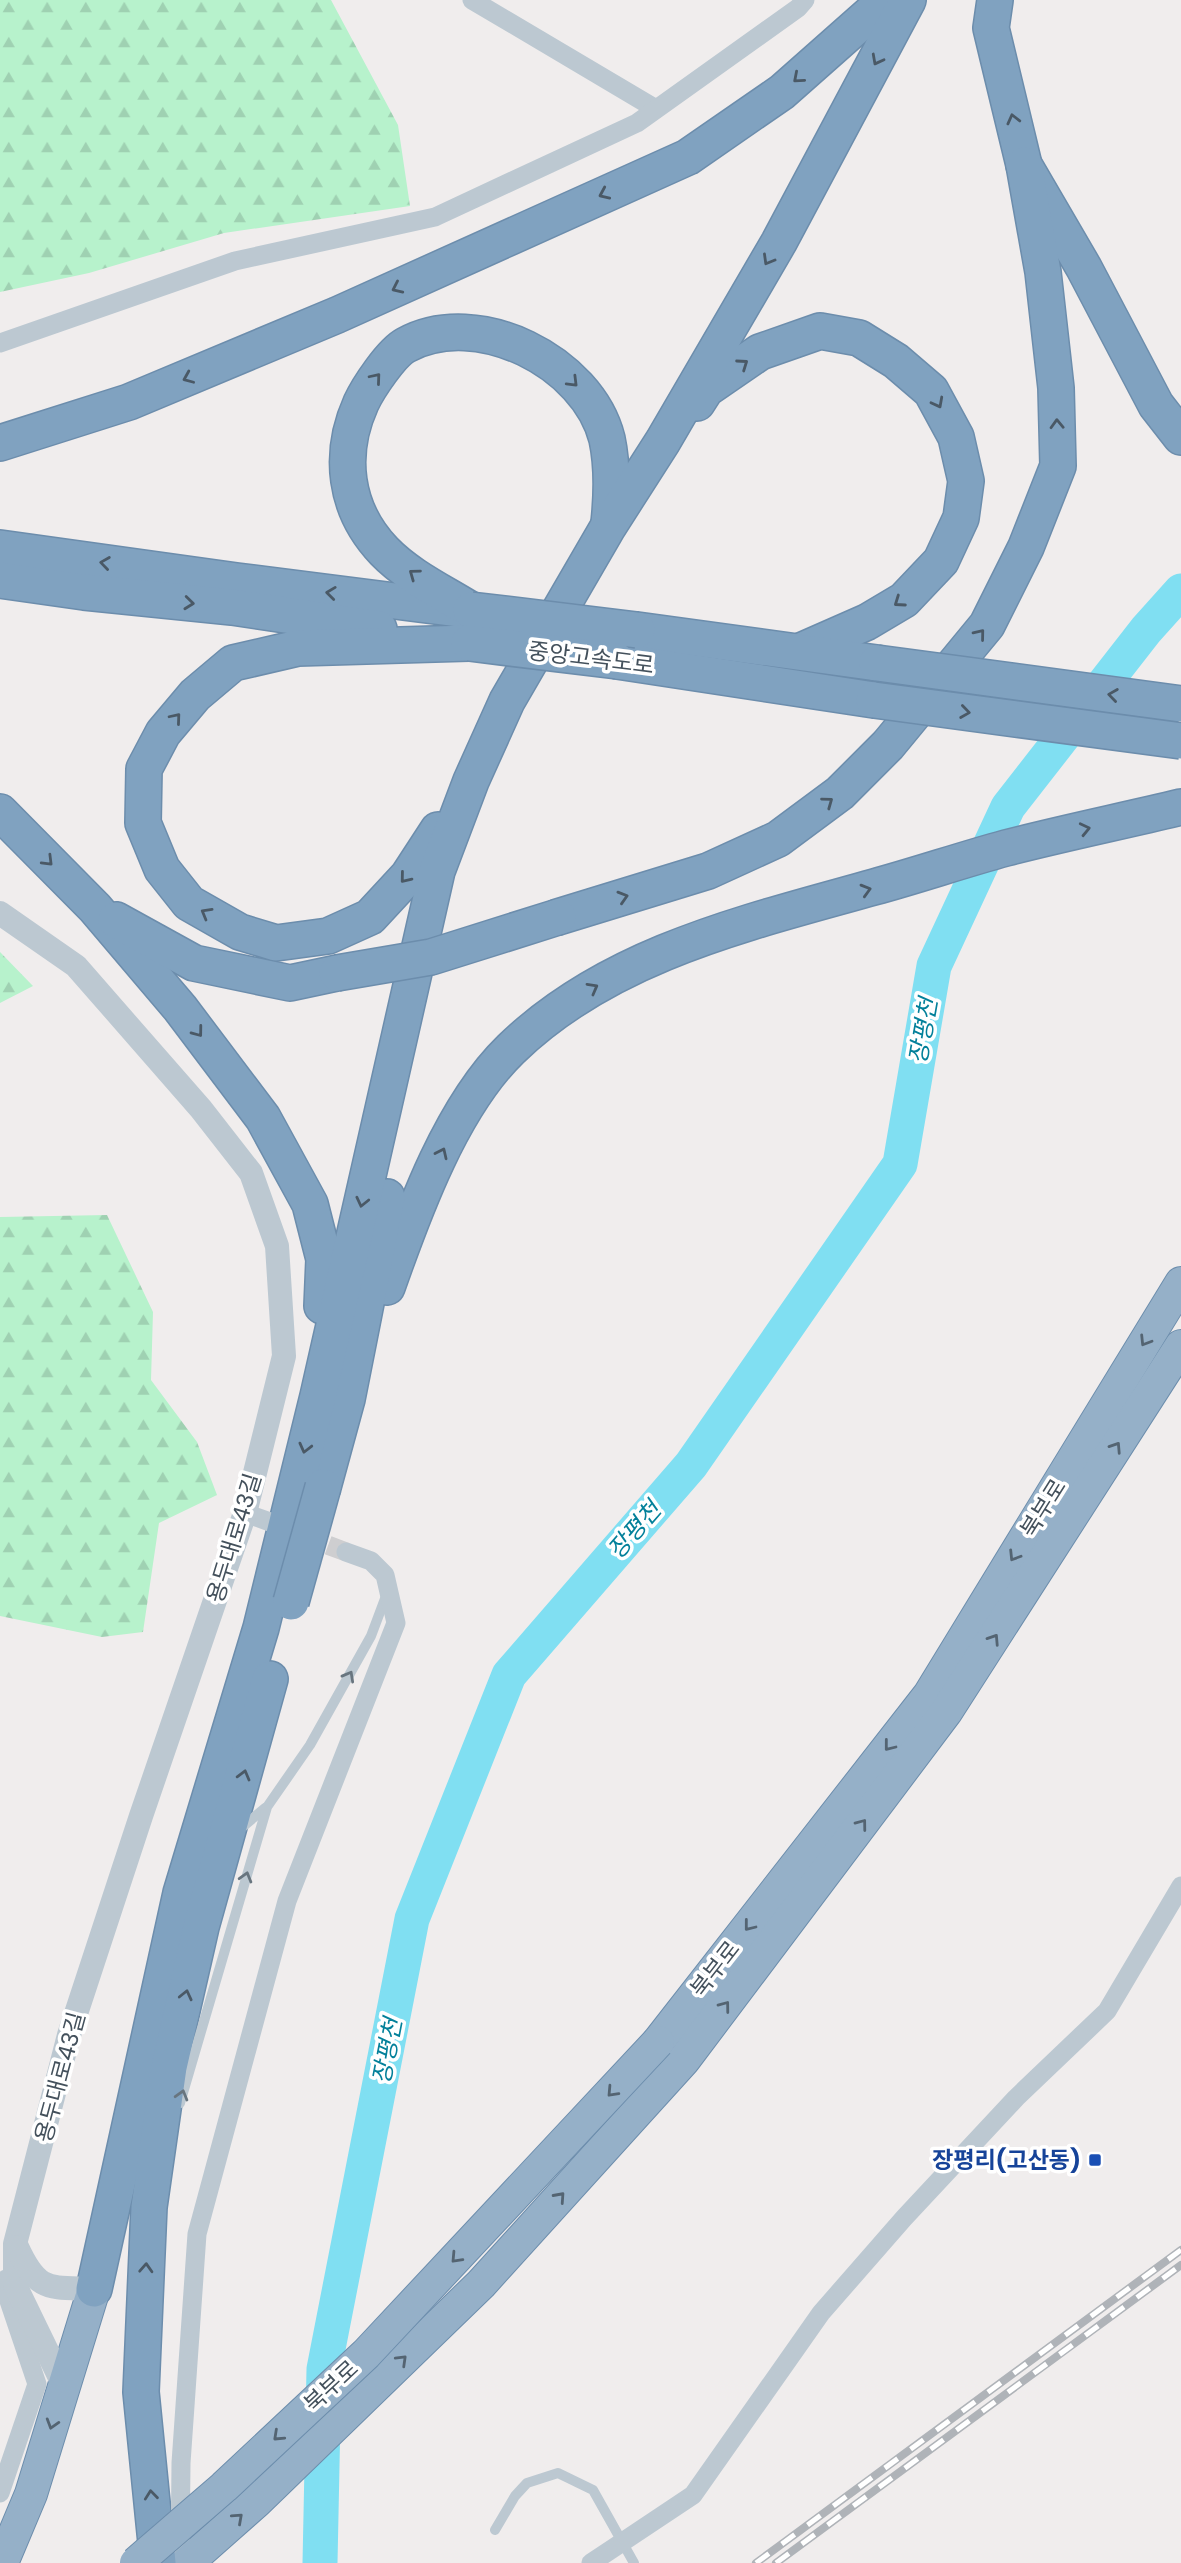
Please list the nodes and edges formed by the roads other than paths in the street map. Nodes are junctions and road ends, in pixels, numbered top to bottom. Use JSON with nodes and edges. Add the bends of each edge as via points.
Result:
{"nodes":[{"id":1,"x":472,"y":0,"type":"edge"},
{"id":2,"x":805,"y":0,"type":"edge"},
{"id":3,"x":886,"y":0,"type":"edge"},
{"id":4,"x":908,"y":0,"type":"edge"},
{"id":5,"x":995,"y":0,"type":"edge"},
{"id":6,"x":656,"y":109,"type":"junction"},
{"id":7,"x":1024,"y":165,"type":"junction"},
{"id":8,"x":0,"y":343,"type":"edge"},
{"id":9,"x":1181,"y":438,"type":"edge"},
{"id":10,"x":0,"y":443,"type":"edge"},
{"id":11,"x":608,"y":527,"type":"junction"},
{"id":12,"x":0,"y":548,"type":"edge"},
{"id":13,"x":0,"y":580,"type":"edge"},
{"id":14,"x":470,"y":627,"type":"junction"},
{"id":15,"x":801,"y":651,"type":"junction"},
{"id":16,"x":1181,"y":704,"type":"edge"},
{"id":17,"x":1181,"y":741,"type":"edge"},
{"id":18,"x":471,"y":781,"type":"junction"},
{"id":19,"x":1181,"y":807,"type":"edge"},
{"id":20,"x":0,"y":812,"type":"edge"},
{"id":21,"x":95,"y":908,"type":"junction"},
{"id":22,"x":0,"y":913,"type":"edge"},
{"id":23,"x":1181,"y":1283,"type":"edge"},
{"id":24,"x":1181,"y":1346,"type":"edge"},
{"id":25,"x":333,"y":1398,"type":"junction"},
{"id":26,"x":245,"y":1513,"type":"junction"},
{"id":27,"x":270,"y":1522,"type":"dead end"},
{"id":28,"x":346,"y":1552,"type":"tunnel mouth"},
{"id":29,"x":389,"y":1590,"type":"junction"},
{"id":30,"x":267,"y":1807,"type":"junction"},
{"id":31,"x":225,"y":1842,"type":"junction"},
{"id":32,"x":1181,"y":1886,"type":"edge"},
{"id":33,"x":671,"y":2051,"type":"junction"},
{"id":34,"x":176,"y":2114,"type":"dead end"},
{"id":35,"x":173,"y":2127,"type":"dead end"},
{"id":36,"x":149,"y":2207,"type":"junction"},
{"id":37,"x":15,"y":2244,"type":"junction"},
{"id":38,"x":94,"y":2289,"type":"junction"},
{"id":39,"x":64,"y":2386,"type":"junction"},
{"id":40,"x":0,"y":2493,"type":"edge"},
{"id":41,"x":495,"y":2530,"type":"dead end"},
{"id":42,"x":624,"y":2542,"type":"junction"},
{"id":43,"x":2,"y":2563,"type":"edge"},
{"id":44,"x":136,"y":2563,"type":"edge"},
{"id":45,"x":158,"y":2563,"type":"edge"},
{"id":46,"x":180,"y":2563,"type":"edge"},
{"id":47,"x":187,"y":2563,"type":"edge"},
{"id":48,"x":591,"y":2563,"type":"edge"},
{"id":49,"x":634,"y":2563,"type":"edge"}],
"edges":[{"from":1,"to":6,"type":"street"},
{"from":2,"to":6,"type":"street"},
{"from":3,"to":10,"type":"highway","one_way":true,"via":[[782,92],[688,157],[178,382]]},
{"from":4,"to":11,"type":"highway","one_way":true,"via":[[779,242]]},
{"from":7,"to":5,"type":"highway","one_way":true,"via":[[991,29]]},
{"from":6,"to":8,"type":"street","via":[[637,123],[435,217],[235,261]]},
{"from":7,"to":9,"type":"highway","via":[[1156,405]]},
{"from":21,"to":7,"type":"highway","one_way":true,"bridge":true,"via":[[194,963],[290,983],[431,957],[708,870],[778,839],[841,793],[888,745],[987,625],[1026,547],[1058,466],[1056,388],[1044,272]]},
{"from":14,"to":11,"type":"highway","one_way":true,"via":[[383,550],[357,512],[346,472],[354,420],[369,386],[404,346],[434,334],[471,332],[507,340],[553,363],[587,397],[606,437],[613,486]]},
{"from":11,"to":18,"type":"highway","via":[[508,701]]},
{"from":14,"to":12,"type":"highway","name":"중앙고속도로","one_way":true,"via":[[237,581]]},
{"from":13,"to":14,"type":"highway","name":"중앙고속도로","one_way":true,"via":[[232,607]]},
{"from":14,"to":15,"type":"highway","name":"중앙고속도로","bridge":true,"via":[[636,630]]},
{"from":14,"to":17,"type":"highway","name":"중앙고속도로","one_way":true,"bridge":true,"via":[[617,661]]},
{"from":18,"to":14,"type":"highway","one_way":true,"via":[[408,876],[370,917],[328,936],[276,943],[240,932],[190,903],[162,869],[143,823],[144,769],[163,733],[195,695],[233,663],[298,648]]},
{"from":16,"to":15,"type":"highway","name":"중앙고속도로","one_way":true,"bridge":true},
{"from":25,"to":15,"type":"highway","one_way":true,"via":[[392,1170],[461,866],[480,801],[520,704],[706,389],[760,352],[820,331],[859,338],[897,361],[931,391],[956,437],[966,481],[961,518],[941,561],[904,600]]},
{"from":18,"to":25,"type":"highway","one_way":true,"via":[[437,871]]},
{"from":25,"to":19,"type":"highway","one_way":true,"via":[[463,1108],[510,1050],[565,1004],[643,960],[731,928],[1005,848]]},
{"from":20,"to":21,"type":"highway","one_way":true},
{"from":21,"to":25,"type":"highway","one_way":true,"via":[[180,1008],[263,1118],[310,1204],[324,1259]]},
{"from":22,"to":26,"type":"street","name":"용두대로43길","via":[[76,966],[251,1173],[277,1246],[284,1356]]},
{"from":23,"to":33,"type":"highway","name":"북부로","one_way":true,"via":[[929,1695]]},
{"from":33,"to":24,"type":"highway","name":"북부로","one_way":true,"via":[[946,1712]]},
{"from":31,"to":25,"type":"highway","one_way":true,"bridge":true,"via":[[323,1487]]},
{"from":25,"to":38,"type":"highway","one_way":true,"via":[[181,1893]]},
{"from":26,"to":27,"type":"street"},
{"from":26,"to":37,"type":"street","name":"용두대로43길","via":[[69,2035]]},
{"from":28,"to":29,"type":"street","via":[[370,1561],[385,1574]]},
{"from":30,"to":29,"type":"lane","one_way":true,"via":[[310,1745],[371,1636]]},
{"from":29,"to":46,"type":"street","via":[[397,1623],[288,1901],[197,2234],[181,2463]]},
{"from":30,"to":31,"type":"lane"},
{"from":34,"to":30,"type":"lane","one_way":true},
{"from":36,"to":31,"type":"highway","one_way":true,"via":[[169,2067]]},
{"from":32,"to":42,"type":"street","via":[[1107,2011],[1016,2098],[830,2302],[693,2495]]},
{"from":33,"to":44,"type":"highway","name":"북부로","one_way":true,"bridge":true,"via":[[366,2354]]},
{"from":47,"to":33,"type":"highway","name":"북부로","one_way":true,"via":[[481,2284]]},
{"from":35,"to":36,"type":"lane"},
{"from":45,"to":36,"type":"highway","one_way":true,"via":[[141,2392]]},
{"from":37,"to":38,"type":"street","via":[[28,2272],[48,2287]]},
{"from":37,"to":39,"type":"street","name":"용두대로43길","via":[[15,2285]]},
{"from":37,"to":40,"type":"street","via":[[4,2286],[37,2384]]},
{"from":38,"to":39,"type":"highway"},
{"from":39,"to":43,"type":"highway","one_way":true,"via":[[31,2494]]},
{"from":41,"to":42,"type":"lane","via":[[527,2483],[558,2473],[593,2490]]},
{"from":42,"to":48,"type":"street"},
{"from":42,"to":49,"type":"lane"}]}
